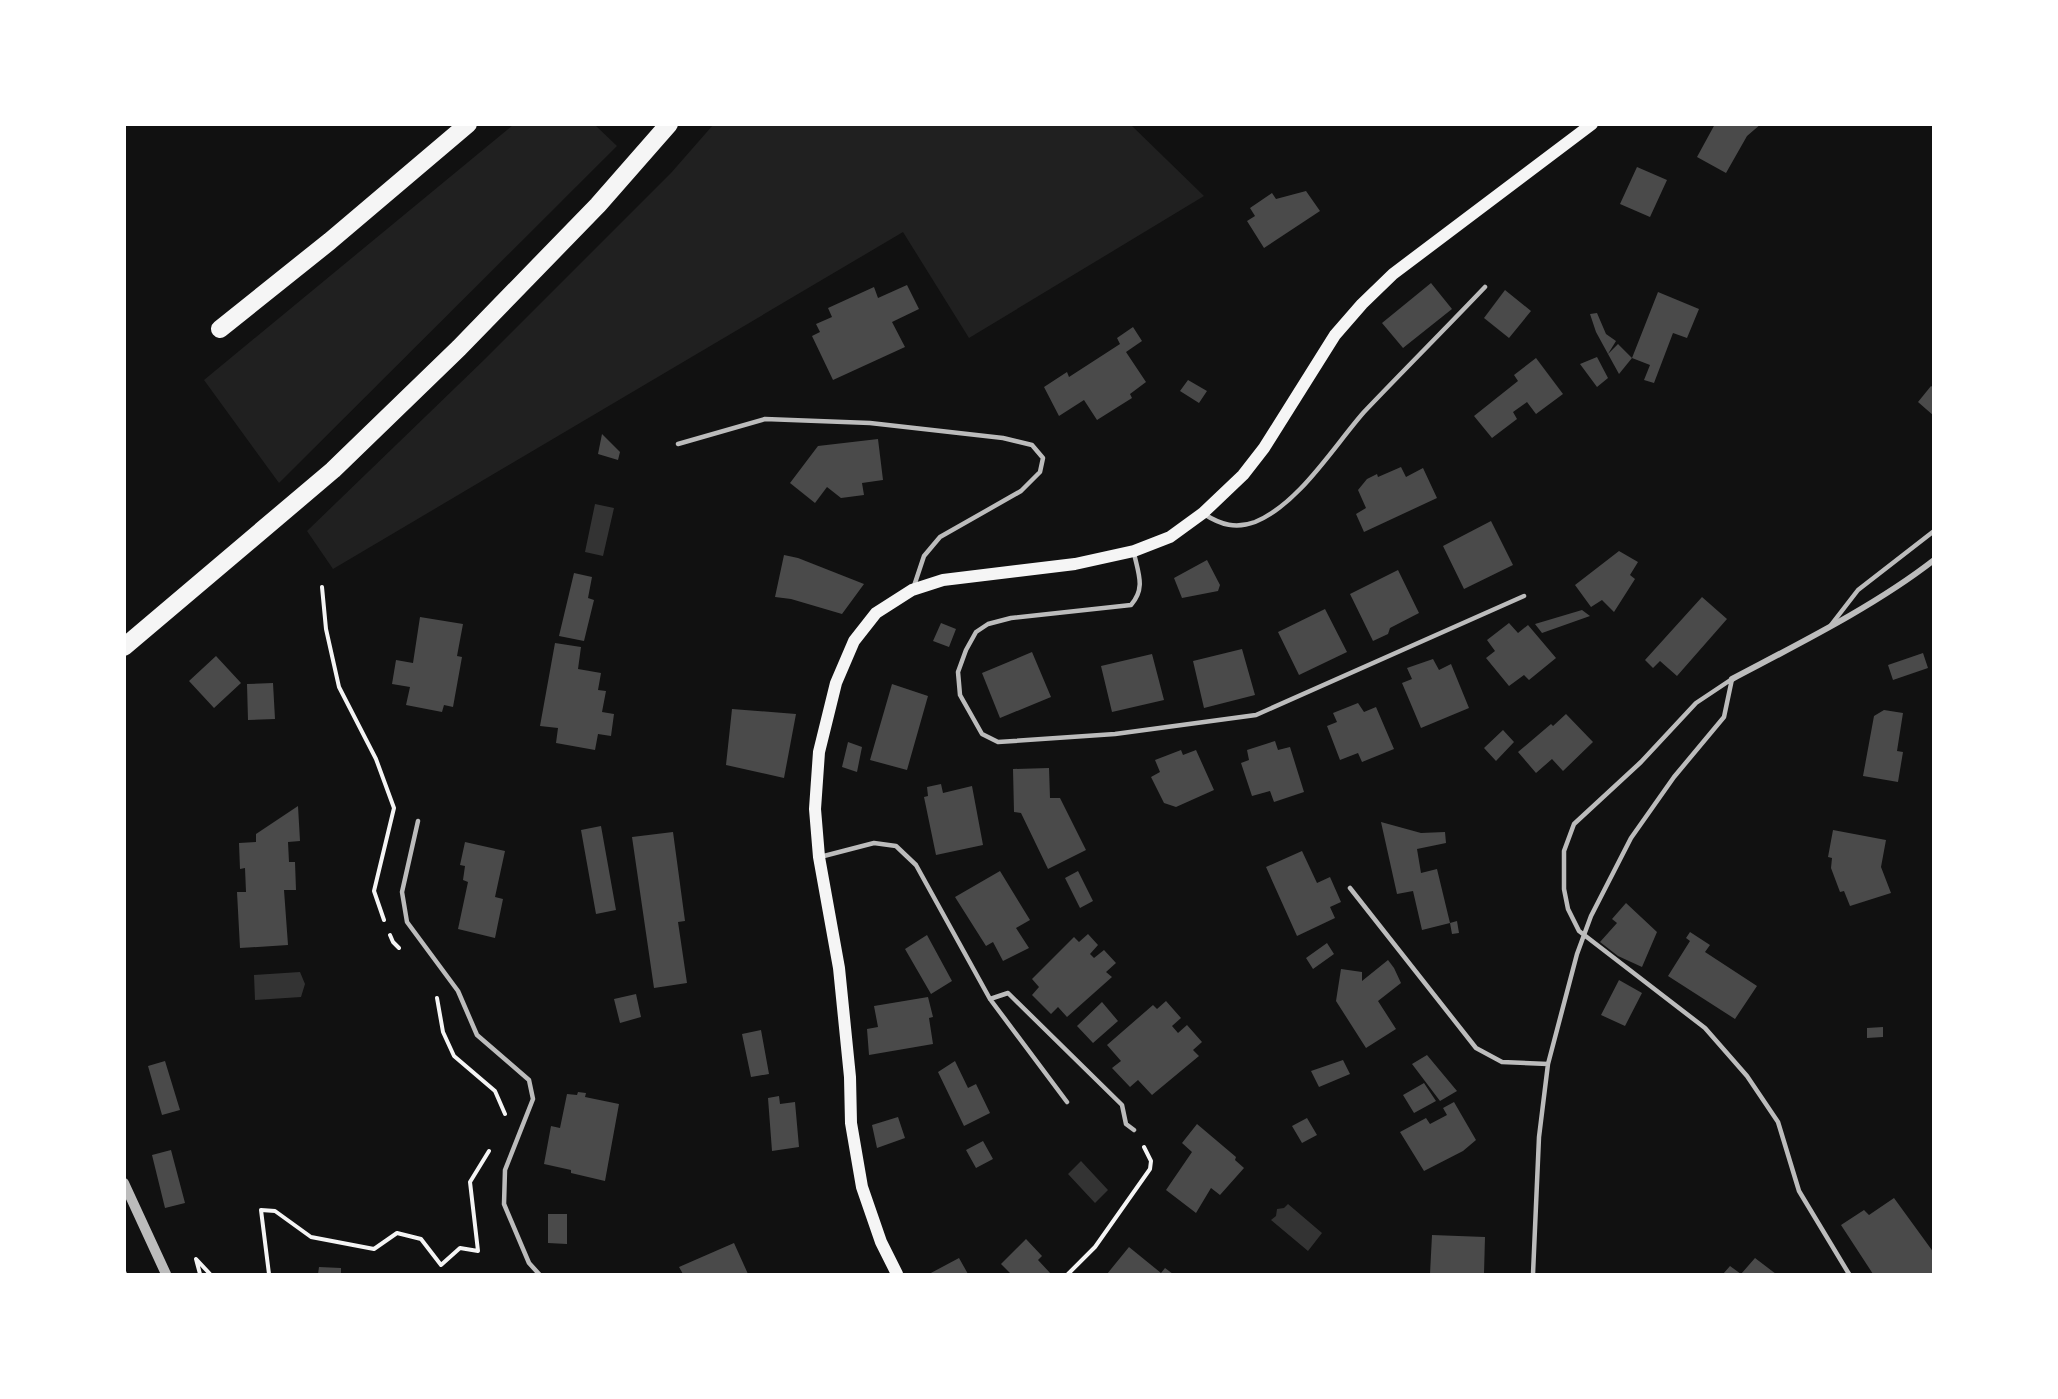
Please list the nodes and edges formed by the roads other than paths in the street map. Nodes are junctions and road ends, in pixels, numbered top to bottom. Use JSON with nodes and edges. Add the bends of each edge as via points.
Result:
{"nodes":[{"id":1,"x":468,"y":124,"type":"edge"},
{"id":2,"x":669,"y":124,"type":"edge"},
{"id":3,"x":1592,"y":124,"type":"edge"},
{"id":4,"x":1485,"y":287,"type":"dead end"},
{"id":5,"x":220,"y":329,"type":"dead end"},
{"id":6,"x":678,"y":444,"type":"dead end"},
{"id":7,"x":1203,"y":513,"type":"junction"},
{"id":8,"x":1934,"y":531,"type":"edge"},
{"id":9,"x":1134,"y":551,"type":"junction"},
{"id":10,"x":1934,"y":560,"type":"edge"},
{"id":11,"x":912,"y":590,"type":"junction"},
{"id":12,"x":1524,"y":596,"type":"dead end"},
{"id":13,"x":1831,"y":625,"type":"junction"},
{"id":14,"x":124,"y":647,"type":"edge"},
{"id":15,"x":1732,"y":679,"type":"junction"},
{"id":16,"x":418,"y":821,"type":"dead end"},
{"id":17,"x":819,"y":857,"type":"junction"},
{"id":18,"x":1350,"y":888,"type":"dead end"},
{"id":19,"x":990,"y":999,"type":"junction"},
{"id":20,"x":1548,"y":1064,"type":"junction"},
{"id":21,"x":1067,"y":1102,"type":"dead end"},
{"id":22,"x":1134,"y":1130,"type":"road end"},
{"id":23,"x":124,"y":1183,"type":"edge"},
{"id":24,"x":166,"y":1275,"type":"edge"},
{"id":25,"x":539,"y":1275,"type":"edge"},
{"id":26,"x":897,"y":1275,"type":"edge"},
{"id":27,"x":1533,"y":1275,"type":"edge"},
{"id":28,"x":1849,"y":1275,"type":"edge"}],
"edges":[{"from":1,"to":5,"type":"highway"},
{"from":2,"to":14,"type":"highway","via":[[500,306],[333,470]]},
{"from":3,"to":7,"type":"main road","via":[[1393,274],[1362,304],[1335,335],[1264,448],[1243,475]]},
{"from":4,"to":7,"type":"lane","via":[[1364,413],[1309,480],[1277,509],[1255,522],[1231,526]]},
{"from":6,"to":11,"type":"lane","via":[[765,419],[870,423],[1003,438],[1032,445],[1043,458],[1040,472],[1021,491],[940,537],[924,556]]},
{"from":7,"to":9,"type":"main road","via":[[1170,537]]},
{"from":8,"to":13,"type":"lane","via":[[1857,590]]},
{"from":9,"to":11,"type":"main road","via":[[1074,564],[943,580]]},
{"from":9,"to":12,"type":"lane","via":[[1140,583],[1139,596],[1131,605],[1011,618],[976,632],[958,672],[960,695],[982,734],[998,741],[1115,734],[1256,715]]},
{"from":10,"to":13,"type":"street"},
{"from":11,"to":17,"type":"main road","via":[[876,612],[854,641],[836,683],[819,752],[815,809]]},
{"from":13,"to":15,"type":"street"},
{"from":15,"to":20,"type":"lane","via":[[1724,717],[1674,777],[1631,838],[1591,916]]},
{"from":15,"to":28,"type":"lane","via":[[1696,703],[1641,762],[1574,824],[1564,851],[1564,889],[1579,931],[1705,1028],[1747,1076],[1778,1122],[1799,1191]]},
{"from":16,"to":25,"type":"lane","via":[[402,892],[407,922],[458,991],[477,1035],[529,1080],[533,1099],[505,1170],[504,1204],[529,1263]]},
{"from":17,"to":19,"type":"lane","via":[[874,843],[896,846],[916,865]]},
{"from":17,"to":26,"type":"main road","via":[[839,968],[851,1123],[862,1187]]},
{"from":18,"to":20,"type":"lane","via":[[1476,1048],[1502,1062]]},
{"from":19,"to":21,"type":"lane"},
{"from":19,"to":22,"type":"lane","via":[[1008,993],[1122,1105],[1126,1124]]},
{"from":20,"to":27,"type":"lane","via":[[1539,1137]]},
{"from":23,"to":24,"type":"street"}]}
